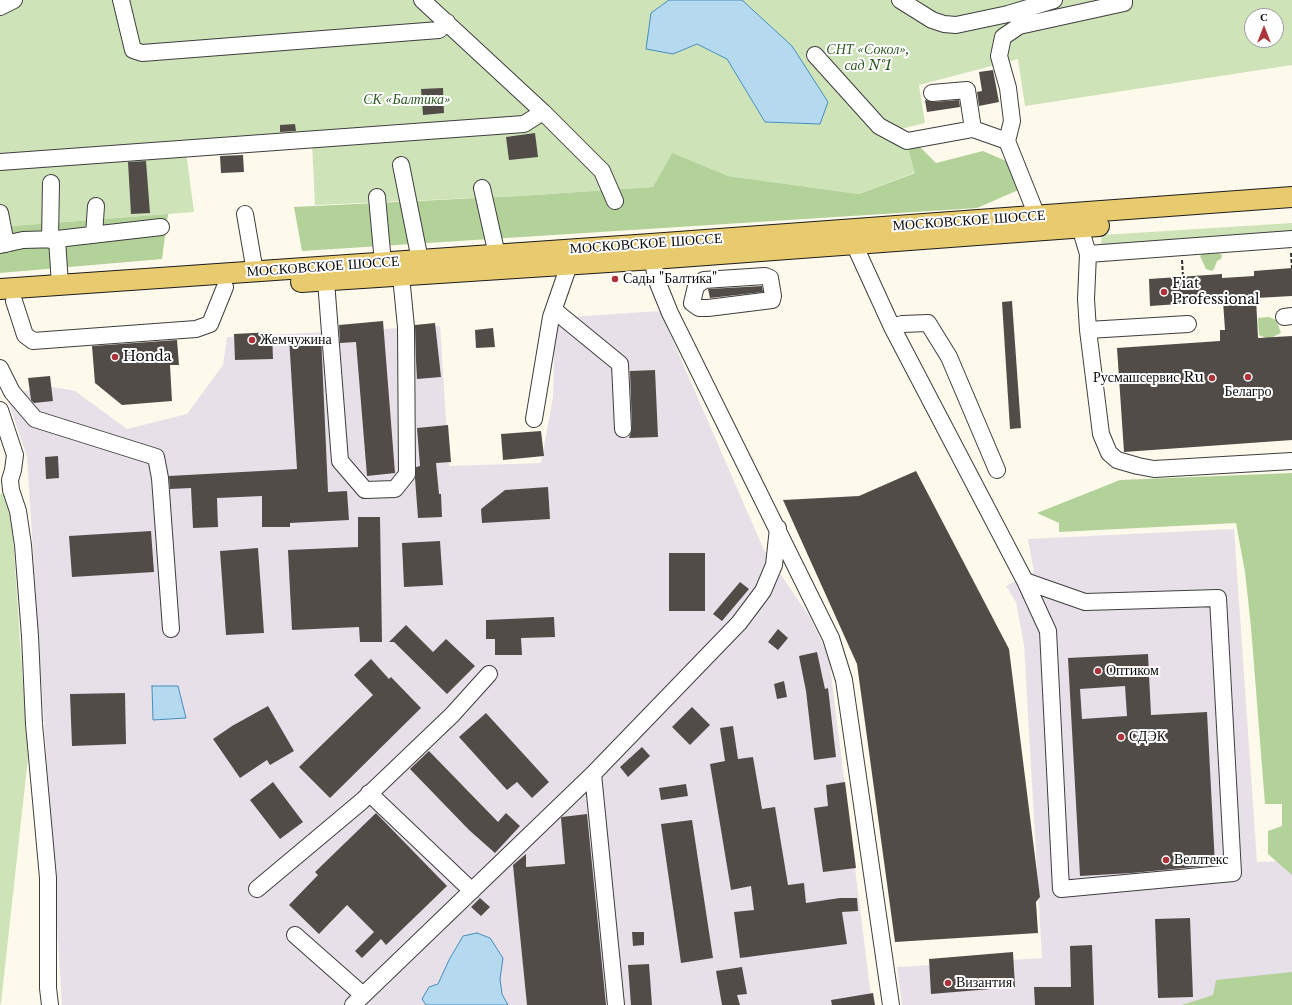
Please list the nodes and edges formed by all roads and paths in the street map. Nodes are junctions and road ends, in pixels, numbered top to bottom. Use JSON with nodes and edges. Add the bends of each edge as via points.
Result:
{"nodes":[{"id":1,"x":14,"y":0,"type":"edge"},
{"id":2,"x":121,"y":0,"type":"edge"},
{"id":3,"x":422,"y":0,"type":"edge"},
{"id":4,"x":900,"y":0,"type":"edge"},
{"id":5,"x":1054,"y":0,"type":"edge"},
{"id":6,"x":1124,"y":0,"type":"edge"},
{"id":7,"x":0,"y":7,"type":"edge"},
{"id":8,"x":447,"y":22,"type":"junction"},
{"id":9,"x":815,"y":55,"type":"dead end"},
{"id":10,"x":932,"y":93,"type":"dead end"},
{"id":11,"x":543,"y":112,"type":"junction"},
{"id":12,"x":973,"y":129,"type":"junction"},
{"id":13,"x":1007,"y":142,"type":"junction"},
{"id":14,"x":0,"y":162,"type":"edge"},
{"id":15,"x":401,"y":165,"type":"dead end"},
{"id":16,"x":51,"y":183,"type":"dead end"},
{"id":17,"x":482,"y":188,"type":"dead end"},
{"id":18,"x":377,"y":197,"type":"dead end"},
{"id":19,"x":1292,"y":197,"type":"edge"},
{"id":20,"x":615,"y":201,"type":"dead end"},
{"id":21,"x":96,"y":206,"type":"dead end"},
{"id":22,"x":1292,"y":211,"type":"edge"},
{"id":23,"x":0,"y":213,"type":"edge"},
{"id":24,"x":245,"y":214,"type":"dead end"},
{"id":25,"x":1037,"y":216,"type":"junction"},
{"id":26,"x":1080,"y":227,"type":"junction"},
{"id":27,"x":161,"y":228,"type":"dead end"},
{"id":28,"x":94,"y":235,"type":"junction"},
{"id":29,"x":1292,"y":239,"type":"edge"},
{"id":30,"x":54,"y":240,"type":"junction"},
{"id":31,"x":854,"y":244,"type":"junction"},
{"id":32,"x":3,"y":245,"type":"edge"},
{"id":33,"x":652,"y":252,"type":"junction"},
{"id":34,"x":497,"y":254,"type":"junction"},
{"id":35,"x":1088,"y":254,"type":"junction"},
{"id":36,"x":420,"y":260,"type":"junction"},
{"id":37,"x":383,"y":262,"type":"junction"},
{"id":38,"x":569,"y":265,"type":"junction"},
{"id":39,"x":255,"y":272,"type":"junction"},
{"id":40,"x":401,"y":276,"type":"junction"},
{"id":41,"x":326,"y":281,"type":"junction"},
{"id":42,"x":60,"y":285,"type":"junction"},
{"id":43,"x":225,"y":287,"type":"junction"},
{"id":44,"x":5,"y":297,"type":"edge"},
{"id":45,"x":692,"y":303,"type":"dead end"},
{"id":46,"x":554,"y":310,"type":"junction"},
{"id":47,"x":670,"y":313,"type":"junction"},
{"id":48,"x":1188,"y":324,"type":"dead end"},
{"id":49,"x":892,"y":327,"type":"junction"},
{"id":50,"x":1088,"y":330,"type":"junction"},
{"id":51,"x":0,"y":368,"type":"edge"},
{"id":52,"x":0,"y":410,"type":"edge"},
{"id":53,"x":534,"y":419,"type":"dead end"},
{"id":54,"x":623,"y":429,"type":"dead end"},
{"id":55,"x":1292,"y":461,"type":"edge"},
{"id":56,"x":997,"y":470,"type":"dead end"},
{"id":57,"x":778,"y":528,"type":"junction"},
{"id":58,"x":1025,"y":581,"type":"junction"},
{"id":59,"x":171,"y":629,"type":"dead end"},
{"id":60,"x":489,"y":674,"type":"dead end"},
{"id":61,"x":593,"y":774,"type":"junction"},
{"id":62,"x":369,"y":793,"type":"junction"},
{"id":63,"x":257,"y":889,"type":"dead end"},
{"id":64,"x":472,"y":891,"type":"junction"},
{"id":65,"x":295,"y":935,"type":"dead end"},
{"id":66,"x":358,"y":1000,"type":"edge"},
{"id":67,"x":50,"y":1005,"type":"edge"},
{"id":68,"x":616,"y":1005,"type":"edge"},
{"id":69,"x":891,"y":1005,"type":"edge"}],
"edges":[{"from":1,"to":7,"type":"street"},
{"from":2,"to":8,"type":"street","via":[[133,50],[142,53],[439,30]]},
{"from":3,"to":8,"type":"street"},
{"from":4,"to":5,"type":"street","via":[[932,20],[956,25],[1008,14]]},
{"from":6,"to":13,"type":"street","via":[[1019,26],[1003,37],[1000,56],[1008,88],[1012,121]]},
{"from":8,"to":11,"type":"street"},
{"from":9,"to":12,"type":"street","via":[[879,126],[907,141]]},
{"from":10,"to":12,"type":"street","via":[[967,90]]},
{"from":11,"to":14,"type":"street","via":[[524,124]]},
{"from":11,"to":20,"type":"street","via":[[602,171]]},
{"from":12,"to":13,"type":"street"},
{"from":13,"to":25,"type":"street"},
{"from":15,"to":36,"type":"street"},
{"from":16,"to":30,"type":"street"},
{"from":17,"to":34,"type":"street"},
{"from":18,"to":37,"type":"street"},
{"from":19,"to":25,"type":"main road","name":"МОСКОВСКОЕ ШОССЕ"},
{"from":21,"to":28,"type":"street"},
{"from":22,"to":26,"type":"main road","name":"МОСКОВСКОЕ ШОССЕ"},
{"from":23,"to":32,"type":"street"},
{"from":24,"to":39,"type":"street"},
{"from":25,"to":33,"type":"main road","name":"МОСКОВСКОЕ ШОССЕ"},
{"from":26,"to":31,"type":"main road","name":"МОСКОВСКОЕ ШОССЕ"},
{"from":26,"to":35,"type":"street"},
{"from":27,"to":28,"type":"street"},
{"from":28,"to":30,"type":"street"},
{"from":29,"to":35,"type":"street"},
{"from":30,"to":32,"type":"street","via":[[23,240]]},
{"from":30,"to":42,"type":"street"},
{"from":31,"to":33,"type":"main road","name":"МОСКОВСКОЕ ШОССЕ"},
{"from":31,"to":49,"type":"street"},
{"from":33,"to":34,"type":"main road","name":"МОСКОВСКОЕ ШОССЕ"},
{"from":33,"to":38,"type":"main road","name":"МОСКОВСКОЕ ШОССЕ"},
{"from":33,"to":47,"type":"street","via":[[657,281]]},
{"from":34,"to":36,"type":"main road","name":"МОСКОВСКОЕ ШОССЕ"},
{"from":35,"to":50,"type":"street"},
{"from":36,"to":37,"type":"main road","name":"МОСКОВСКОЕ ШОССЕ"},
{"from":37,"to":39,"type":"main road","name":"МОСКОВСКОЕ ШОССЕ"},
{"from":38,"to":40,"type":"main road","name":"МОСКОВСКОЕ ШОССЕ"},
{"from":38,"to":46,"type":"street"},
{"from":39,"to":42,"type":"main road","name":"МОСКОВСКОЕ ШОССЕ"},
{"from":40,"to":41,"type":"main road","name":"МОСКОВСКОЕ ШОССЕ"},
{"from":40,"to":41,"type":"street","via":[[406,327],[407,474],[395,489],[365,490],[340,461]]},
{"from":41,"to":43,"type":"main road","name":"МОСКОВСКОЕ ШОССЕ"},
{"from":42,"to":44,"type":"main road","name":"МОСКОВСКОЕ ШОССЕ"},
{"from":43,"to":44,"type":"main road","name":"МОСКОВСКОЕ ШОССЕ"},
{"from":43,"to":44,"type":"street","via":[[210,324],[196,329],[33,341],[25,335]]},
{"from":45,"to":47,"type":"street"},
{"from":46,"to":53,"type":"street"},
{"from":46,"to":54,"type":"street","via":[[620,364]]},
{"from":47,"to":57,"type":"street"},
{"from":48,"to":50,"type":"street"},
{"from":49,"to":56,"type":"street","via":[[928,323],[949,357]]},
{"from":49,"to":58,"type":"street"},
{"from":50,"to":55,"type":"street","via":[[1101,434],[1109,453],[1117,460],[1154,469]]},
{"from":51,"to":59,"type":"street","via":[[12,392],[36,419],[156,457],[160,478]]},
{"from":52,"to":67,"type":"street","via":[[15,455],[10,480],[23,545],[34,724],[48,878]]},
{"from":57,"to":61,"type":"street","via":[[774,565],[762,591],[739,623]]},
{"from":57,"to":69,"type":"street","via":[[831,638],[844,680]]},
{"from":58,"to":58,"type":"street","via":[[1048,631],[1061,890],[1233,873],[1218,598],[1086,602]]},
{"from":60,"to":62,"type":"street","via":[[452,715]]},
{"from":61,"to":64,"type":"street"},
{"from":61,"to":68,"type":"street"},
{"from":62,"to":63,"type":"street"},
{"from":62,"to":64,"type":"street"},
{"from":64,"to":66,"type":"street"},
{"from":65,"to":66,"type":"street"}]}
